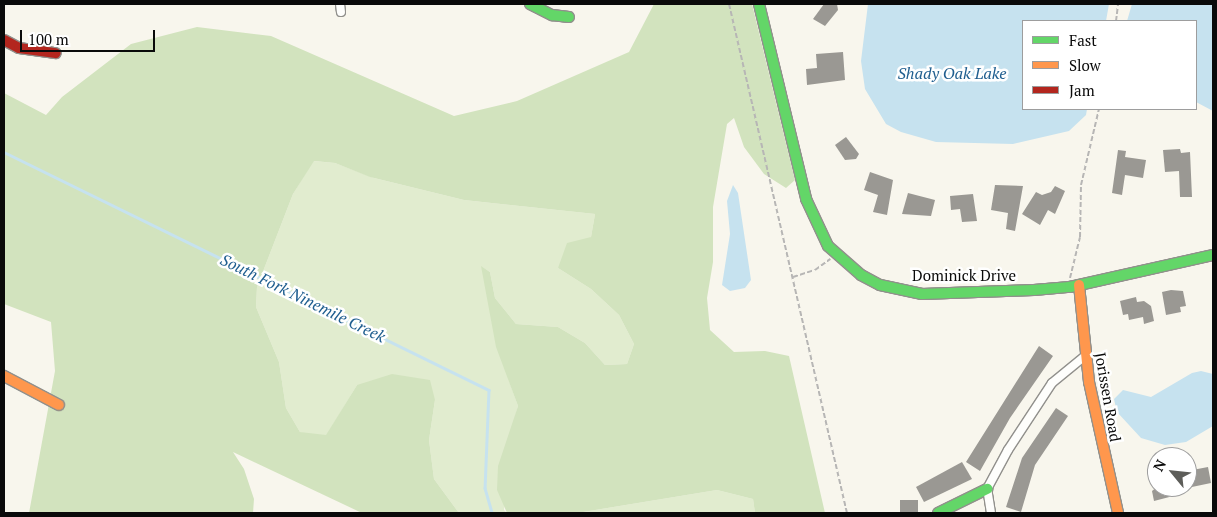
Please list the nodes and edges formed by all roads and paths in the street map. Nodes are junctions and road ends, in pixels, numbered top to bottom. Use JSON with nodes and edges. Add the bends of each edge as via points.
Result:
{"nodes":[{"id":1,"x":530,"y":4,"type":"edge"},
{"id":2,"x":729,"y":4,"type":"edge"},
{"id":3,"x":759,"y":4,"type":"edge"},
{"id":4,"x":1118,"y":4,"type":"edge"},
{"id":5,"x":570,"y":17,"type":"dead end"},
{"id":6,"x":1116,"y":20,"type":"edge"},
{"id":7,"x":4,"y":40,"type":"edge"},
{"id":8,"x":56,"y":53,"type":"dead end"},
{"id":9,"x":1099,"y":110,"type":"edge"},
{"id":10,"x":1213,"y":255,"type":"edge"},
{"id":11,"x":830,"y":259,"type":"dead end"},
{"id":12,"x":792,"y":277,"type":"junction"},
{"id":13,"x":1074,"y":282,"type":"junction"},
{"id":14,"x":1085,"y":356,"type":"junction"},
{"id":15,"x":4,"y":376,"type":"edge"},
{"id":16,"x":59,"y":405,"type":"dead end"},
{"id":17,"x":987,"y":489,"type":"junction"},
{"id":18,"x":847,"y":513,"type":"edge"},
{"id":19,"x":938,"y":513,"type":"edge"},
{"id":20,"x":991,"y":513,"type":"edge"},
{"id":21,"x":1118,"y":513,"type":"edge"}],
"edges":[{"from":1,"to":5,"type":"street","via":[[552,15]]},
{"from":2,"to":12,"type":"path"},
{"from":3,"to":13,"type":"street","name":"Dominick Drive","via":[[806,200],[817,228],[835,254],[880,285],[922,294]]},
{"from":4,"to":6,"type":"path"},
{"from":7,"to":8,"type":"street","via":[[19,48]]},
{"from":9,"to":13,"type":"path","via":[[1081,185],[1080,237]]},
{"from":10,"to":13,"type":"street","name":"Dominick Drive"},
{"from":11,"to":12,"type":"path","via":[[815,270]]},
{"from":12,"to":18,"type":"path"},
{"from":13,"to":14,"type":"street","name":"Jorissen Road"},
{"from":14,"to":17,"type":"street","via":[[1052,383]]},
{"from":14,"to":21,"type":"street","name":"Jorissen Road"},
{"from":15,"to":16,"type":"street"},
{"from":17,"to":19,"type":"street"},
{"from":17,"to":20,"type":"street"}]}
